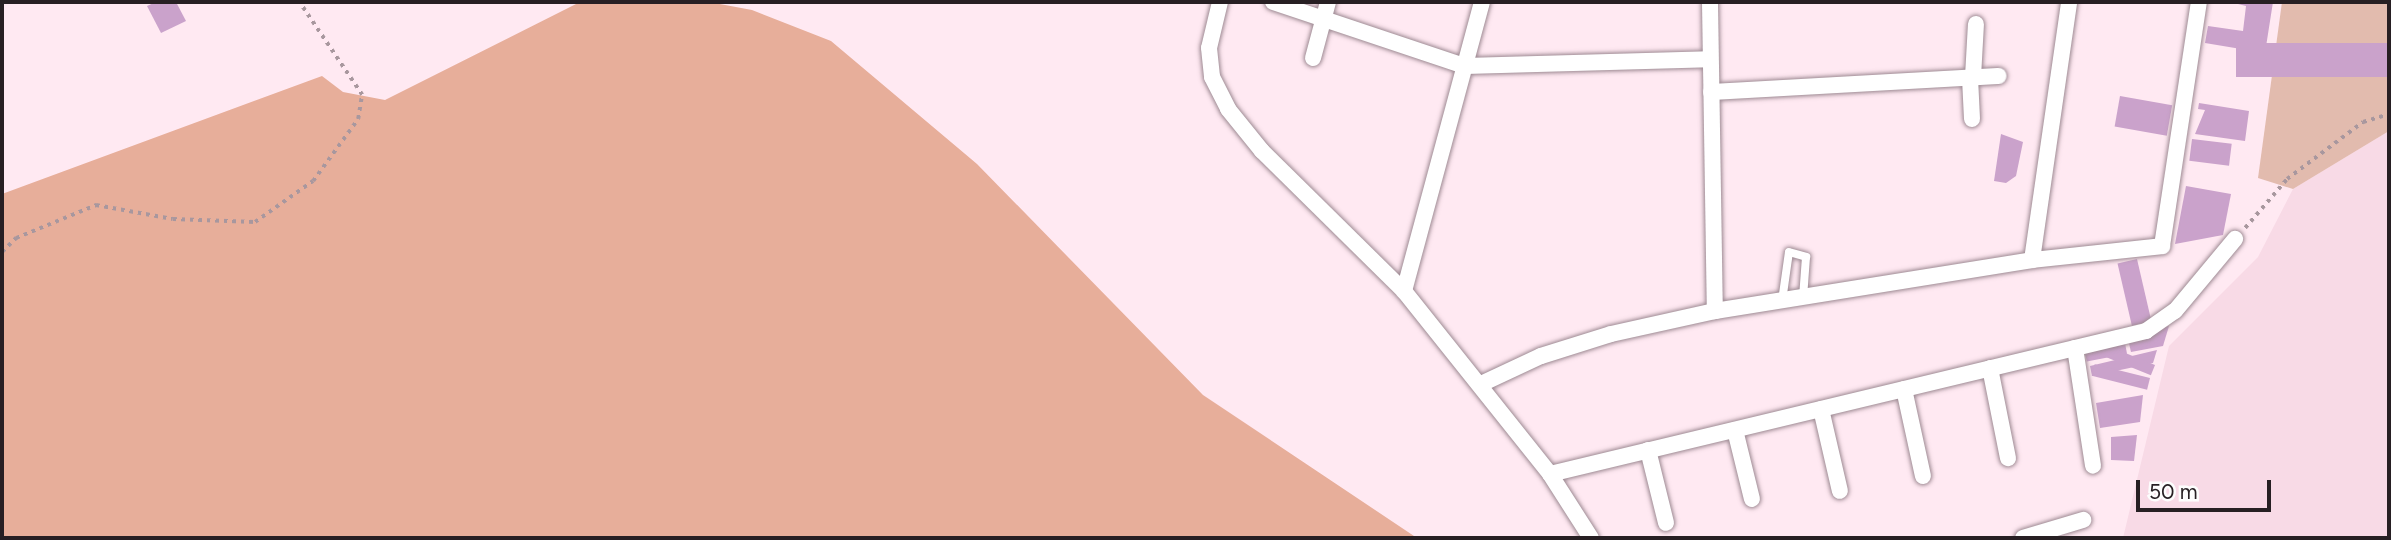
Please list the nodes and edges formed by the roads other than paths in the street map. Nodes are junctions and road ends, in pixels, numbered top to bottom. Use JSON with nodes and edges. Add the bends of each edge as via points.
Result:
{"nodes":[{"id":1,"x":1220,"y":2,"type":"edge"},
{"id":2,"x":1273,"y":2,"type":"edge"},
{"id":3,"x":1328,"y":2,"type":"edge"},
{"id":4,"x":1482,"y":2,"type":"edge"},
{"id":5,"x":1710,"y":2,"type":"edge"},
{"id":6,"x":2069,"y":2,"type":"edge"},
{"id":7,"x":2199,"y":2,"type":"edge"},
{"id":8,"x":1324,"y":19,"type":"junction"},
{"id":9,"x":1976,"y":24,"type":"dead end"},
{"id":10,"x":1313,"y":58,"type":"dead end"},
{"id":11,"x":1710,"y":58,"type":"junction"},
{"id":12,"x":1464,"y":66,"type":"junction"},
{"id":13,"x":1999,"y":76,"type":"dead end"},
{"id":14,"x":1972,"y":78,"type":"junction"},
{"id":15,"x":1712,"y":92,"type":"junction"},
{"id":16,"x":1972,"y":119,"type":"dead end"},
{"id":17,"x":2235,"y":239,"type":"road end"},
{"id":18,"x":2032,"y":260,"type":"junction"},
{"id":19,"x":1404,"y":291,"type":"junction"},
{"id":20,"x":1803,"y":298,"type":"junction"},
{"id":21,"x":1782,"y":301,"type":"junction"},
{"id":22,"x":1715,"y":311,"type":"junction"},
{"id":23,"x":2074,"y":348,"type":"junction"},
{"id":24,"x":1990,"y":368,"type":"junction"},
{"id":25,"x":1481,"y":384,"type":"junction"},
{"id":26,"x":1904,"y":389,"type":"junction"},
{"id":27,"x":1821,"y":409,"type":"junction"},
{"id":28,"x":1735,"y":430,"type":"junction"},
{"id":29,"x":1647,"y":450,"type":"junction"},
{"id":30,"x":2008,"y":458,"type":"dead end"},
{"id":31,"x":2093,"y":466,"type":"dead end"},
{"id":32,"x":1550,"y":474,"type":"junction"},
{"id":33,"x":1923,"y":476,"type":"dead end"},
{"id":34,"x":1840,"y":491,"type":"dead end"},
{"id":35,"x":1752,"y":499,"type":"dead end"},
{"id":36,"x":2083,"y":520,"type":"dead end"},
{"id":37,"x":1666,"y":523,"type":"dead end"},
{"id":38,"x":1591,"y":538,"type":"edge"},
{"id":39,"x":2023,"y":538,"type":"edge"}],
"edges":[{"from":1,"to":19,"type":"street","via":[[1209,48],[1212,77],[1228,109],[1262,151]]},
{"from":2,"to":8,"type":"street"},
{"from":3,"to":8,"type":"street"},
{"from":4,"to":12,"type":"street"},
{"from":5,"to":11,"type":"street"},
{"from":6,"to":18,"type":"street"},
{"from":7,"to":18,"type":"street","via":[[2162,246]]},
{"from":8,"to":10,"type":"street"},
{"from":8,"to":12,"type":"street"},
{"from":9,"to":14,"type":"street"},
{"from":11,"to":12,"type":"street"},
{"from":11,"to":15,"type":"street"},
{"from":12,"to":19,"type":"street"},
{"from":13,"to":14,"type":"street"},
{"from":14,"to":15,"type":"street"},
{"from":14,"to":16,"type":"street"},
{"from":15,"to":22,"type":"street"},
{"from":17,"to":23,"type":"street","via":[[2162,323]]},
{"from":18,"to":20,"type":"street"},
{"from":19,"to":25,"type":"street"},
{"from":20,"to":21,"type":"street"},
{"from":20,"to":21,"type":"lane","via":[[1806,257],[1789,252]]},
{"from":21,"to":22,"type":"street"},
{"from":22,"to":25,"type":"street","via":[[1611,334],[1541,356]]},
{"from":23,"to":24,"type":"street"},
{"from":23,"to":31,"type":"street"},
{"from":24,"to":26,"type":"street"},
{"from":24,"to":30,"type":"street"},
{"from":25,"to":32,"type":"street"},
{"from":26,"to":27,"type":"street"},
{"from":26,"to":33,"type":"street"},
{"from":27,"to":28,"type":"street"},
{"from":27,"to":34,"type":"street"},
{"from":28,"to":29,"type":"street"},
{"from":28,"to":35,"type":"street"},
{"from":29,"to":32,"type":"street"},
{"from":29,"to":37,"type":"street"},
{"from":32,"to":38,"type":"street"},
{"from":36,"to":39,"type":"street"}]}
